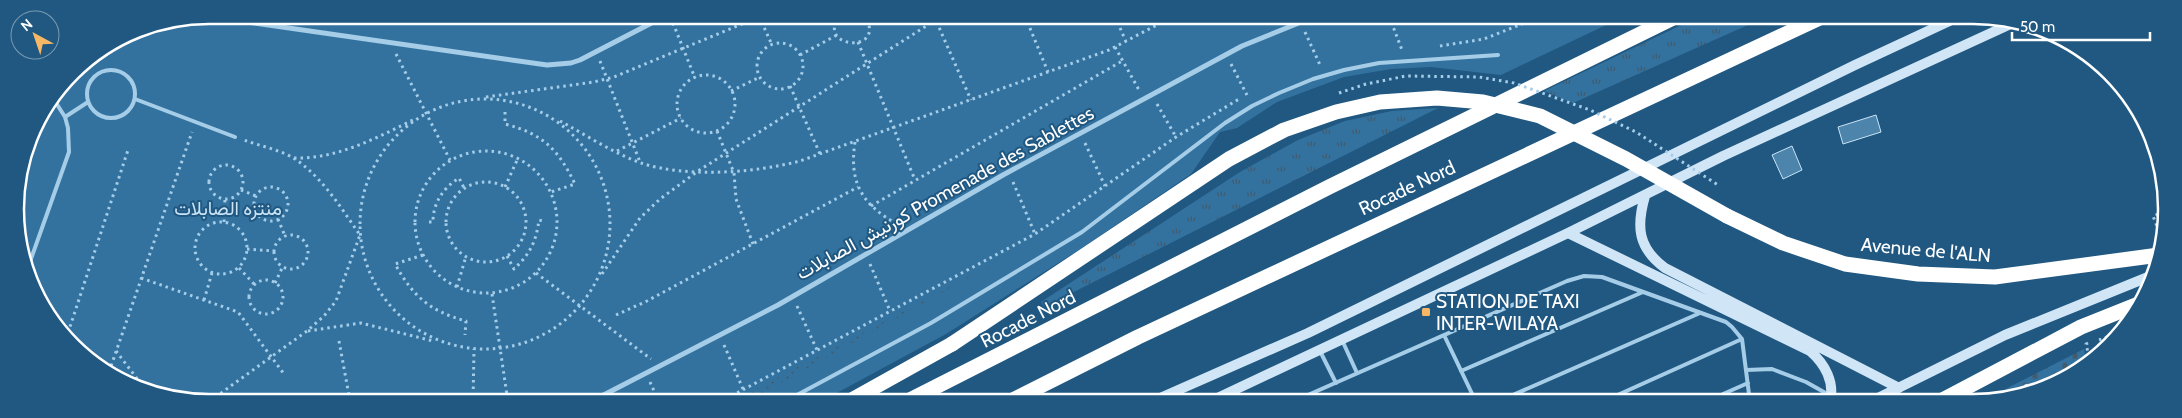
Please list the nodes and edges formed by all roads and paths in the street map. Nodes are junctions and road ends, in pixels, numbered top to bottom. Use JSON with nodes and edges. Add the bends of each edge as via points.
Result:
{"nodes":[{"id":1,"x":260,"y":24,"type":"edge"},
{"id":2,"x":650,"y":24,"type":"edge"},
{"id":3,"x":672,"y":24,"type":"edge"},
{"id":4,"x":740,"y":24,"type":"edge"},
{"id":5,"x":763,"y":24,"type":"edge"},
{"id":6,"x":835,"y":24,"type":"edge"},
{"id":7,"x":868,"y":24,"type":"edge"},
{"id":8,"x":926,"y":24,"type":"edge"},
{"id":9,"x":938,"y":24,"type":"edge"},
{"id":10,"x":1028,"y":24,"type":"edge"},
{"id":11,"x":1118,"y":24,"type":"edge"},
{"id":12,"x":1159,"y":24,"type":"edge"},
{"id":13,"x":1296,"y":24,"type":"edge"},
{"id":14,"x":1302,"y":24,"type":"edge"},
{"id":15,"x":1392,"y":24,"type":"edge"},
{"id":16,"x":1661,"y":24,"type":"edge"},
{"id":17,"x":1807,"y":24,"type":"edge"},
{"id":18,"x":1943,"y":24,"type":"edge"},
{"id":19,"x":2005,"y":26,"type":"edge"},
{"id":20,"x":837,"y":35,"type":"junction"},
{"id":21,"x":858,"y":42,"type":"junction"},
{"id":22,"x":1126,"y":42,"type":"junction"},
{"id":23,"x":390,"y":43,"type":"junction"},
{"id":24,"x":772,"y":45,"type":"junction"},
{"id":25,"x":1114,"y":47,"type":"junction"},
{"id":26,"x":683,"y":48,"type":"junction"},
{"id":27,"x":596,"y":51,"type":"junction"},
{"id":28,"x":1403,"y":53,"type":"dead end"},
{"id":29,"x":1226,"y":54,"type":"junction"},
{"id":30,"x":800,"y":55,"type":"junction"},
{"id":31,"x":1498,"y":55,"type":"dead end"},
{"id":32,"x":1122,"y":62,"type":"junction"},
{"id":33,"x":867,"y":64,"type":"junction"},
{"id":34,"x":1321,"y":67,"type":"dead end"},
{"id":35,"x":1048,"y":72,"type":"junction"},
{"id":36,"x":760,"y":77,"type":"junction"},
{"id":37,"x":696,"y":78,"type":"junction"},
{"id":38,"x":607,"y":79,"type":"junction"},
{"id":39,"x":790,"y":86,"type":"junction"},
{"id":40,"x":1137,"y":86,"type":"dead end"},
{"id":41,"x":731,"y":91,"type":"junction"},
{"id":42,"x":1152,"y":94,"type":"junction"},
{"id":43,"x":1247,"y":95,"type":"dead end"},
{"id":44,"x":135,"y":99,"type":"junction"},
{"id":45,"x":473,"y":99,"type":"junction"},
{"id":46,"x":970,"y":100,"type":"junction"},
{"id":47,"x":88,"y":102,"type":"junction"},
{"id":48,"x":57,"y":104,"type":"edge"},
{"id":49,"x":799,"y":106,"type":"junction"},
{"id":50,"x":505,"y":112,"type":"dead end"},
{"id":51,"x":426,"y":114,"type":"junction"},
{"id":52,"x":546,"y":114,"type":"junction"},
{"id":53,"x":65,"y":117,"type":"junction"},
{"id":54,"x":681,"y":118,"type":"junction"},
{"id":55,"x":195,"y":122,"type":"junction"},
{"id":56,"x":893,"y":128,"type":"junction"},
{"id":57,"x":717,"y":130,"type":"junction"},
{"id":58,"x":1081,"y":133,"type":"junction"},
{"id":59,"x":235,"y":137,"type":"joint"},
{"id":60,"x":1176,"y":137,"type":"dead end"},
{"id":61,"x":855,"y":142,"type":"junction"},
{"id":62,"x":632,"y":143,"type":"junction"},
{"id":63,"x":128,"y":150,"type":"dead end"},
{"id":64,"x":617,"y":151,"type":"junction"},
{"id":65,"x":726,"y":153,"type":"junction"},
{"id":66,"x":820,"y":154,"type":"junction"},
{"id":67,"x":293,"y":158,"type":"junction"},
{"id":68,"x":518,"y":158,"type":"junction"},
{"id":69,"x":450,"y":160,"type":"junction"},
{"id":70,"x":640,"y":163,"type":"junction"},
{"id":71,"x":698,"y":171,"type":"junction"},
{"id":72,"x":1008,"y":172,"type":"junction"},
{"id":73,"x":734,"y":173,"type":"junction"},
{"id":74,"x":915,"y":180,"type":"junction"},
{"id":75,"x":1105,"y":186,"type":"dead end"},
{"id":76,"x":504,"y":187,"type":"junction"},
{"id":77,"x":858,"y":187,"type":"junction"},
{"id":78,"x":464,"y":188,"type":"junction"},
{"id":79,"x":240,"y":190,"type":"junction"},
{"id":80,"x":551,"y":192,"type":"junction"},
{"id":81,"x":256,"y":196,"type":"junction"},
{"id":82,"x":1645,"y":196,"type":"junction"},
{"id":83,"x":225,"y":199,"type":"junction"},
{"id":84,"x":872,"y":206,"type":"junction"},
{"id":85,"x":2158,"y":214,"type":"edge"},
{"id":86,"x":278,"y":219,"type":"junction"},
{"id":87,"x":543,"y":221,"type":"dead end"},
{"id":88,"x":224,"y":222,"type":"junction"},
{"id":89,"x":428,"y":222,"type":"dead end"},
{"id":90,"x":2157,"y":227,"type":"edge"},
{"id":91,"x":908,"y":230,"type":"junction"},
{"id":92,"x":1568,"y":233,"type":"junction"},
{"id":93,"x":1036,"y":234,"type":"dead end"},
{"id":94,"x":360,"y":235,"type":"junction"},
{"id":95,"x":285,"y":236,"type":"junction"},
{"id":96,"x":753,"y":244,"type":"junction"},
{"id":97,"x":248,"y":249,"type":"junction"},
{"id":98,"x":274,"y":251,"type":"junction"},
{"id":99,"x":865,"y":254,"type":"junction"},
{"id":100,"x":424,"y":255,"type":"junction"},
{"id":101,"x":466,"y":256,"type":"junction"},
{"id":102,"x":506,"y":256,"type":"junction"},
{"id":103,"x":2152,"y":256,"type":"edge"},
{"id":104,"x":31,"y":259,"type":"edge"},
{"id":105,"x":283,"y":266,"type":"junction"},
{"id":106,"x":239,"y":268,"type":"junction"},
{"id":107,"x":212,"y":273,"type":"junction"},
{"id":108,"x":536,"y":273,"type":"junction"},
{"id":109,"x":2145,"y":277,"type":"edge"},
{"id":110,"x":141,"y":278,"type":"junction"},
{"id":111,"x":597,"y":282,"type":"junction"},
{"id":112,"x":275,"y":283,"type":"junction"},
{"id":113,"x":255,"y":285,"type":"junction"},
{"id":114,"x":457,"y":287,"type":"junction"},
{"id":115,"x":1643,"y":292,"type":"junction"},
{"id":116,"x":492,"y":294,"type":"junction"},
{"id":117,"x":793,"y":296,"type":"junction"},
{"id":118,"x":204,"y":300,"type":"junction"},
{"id":119,"x":580,"y":306,"type":"junction"},
{"id":120,"x":2130,"y":308,"type":"edge"},
{"id":121,"x":890,"y":312,"type":"dead end"},
{"id":122,"x":1700,"y":313,"type":"junction"},
{"id":123,"x":616,"y":315,"type":"dead end"},
{"id":124,"x":69,"y":330,"type":"edge"},
{"id":125,"x":307,"y":332,"type":"junction"},
{"id":126,"x":465,"y":335,"type":"dead end"},
{"id":127,"x":719,"y":335,"type":"junction"},
{"id":128,"x":1444,"y":335,"type":"junction"},
{"id":129,"x":2107,"y":337,"type":"edge"},
{"id":130,"x":1342,"y":340,"type":"junction"},
{"id":131,"x":1742,"y":340,"type":"junction"},
{"id":132,"x":340,"y":341,"type":"dead end"},
{"id":133,"x":952,"y":344,"type":"joint"},
{"id":134,"x":453,"y":346,"type":"junction"},
{"id":135,"x":474,"y":349,"type":"junction"},
{"id":136,"x":500,"y":349,"type":"junction"},
{"id":137,"x":1319,"y":349,"type":"junction"},
{"id":138,"x":817,"y":350,"type":"dead end"},
{"id":139,"x":116,"y":351,"type":"junction"},
{"id":140,"x":643,"y":353,"type":"dead end"},
{"id":141,"x":2088,"y":354,"type":"edge"},
{"id":142,"x":272,"y":357,"type":"junction"},
{"id":143,"x":110,"y":366,"type":"edge"},
{"id":144,"x":1746,"y":370,"type":"junction"},
{"id":145,"x":1461,"y":371,"type":"junction"},
{"id":146,"x":646,"y":373,"type":"junction"},
{"id":147,"x":1357,"y":373,"type":"junction"},
{"id":148,"x":284,"y":374,"type":"dead end"},
{"id":149,"x":138,"y":380,"type":"edge"},
{"id":150,"x":1336,"y":383,"type":"junction"},
{"id":151,"x":1748,"y":383,"type":"junction"},
{"id":152,"x":1899,"y":388,"type":"junction"},
{"id":153,"x":743,"y":389,"type":"dead end"},
{"id":154,"x":220,"y":394,"type":"edge"},
{"id":155,"x":349,"y":394,"type":"edge"},
{"id":156,"x":473,"y":394,"type":"edge"},
{"id":157,"x":507,"y":394,"type":"edge"},
{"id":158,"x":605,"y":394,"type":"edge"},
{"id":159,"x":655,"y":394,"type":"edge"},
{"id":160,"x":799,"y":394,"type":"edge"},
{"id":161,"x":862,"y":394,"type":"edge"},
{"id":162,"x":922,"y":394,"type":"edge"},
{"id":163,"x":1025,"y":394,"type":"edge"},
{"id":164,"x":1169,"y":394,"type":"edge"},
{"id":165,"x":1226,"y":394,"type":"edge"},
{"id":166,"x":1311,"y":394,"type":"edge"},
{"id":167,"x":1472,"y":394,"type":"edge"},
{"id":168,"x":1515,"y":394,"type":"edge"},
{"id":169,"x":1620,"y":394,"type":"edge"},
{"id":170,"x":1723,"y":394,"type":"edge"},
{"id":171,"x":1749,"y":394,"type":"edge"},
{"id":172,"x":1824,"y":394,"type":"edge"},
{"id":173,"x":1830,"y":394,"type":"edge"},
{"id":174,"x":1887,"y":394,"type":"edge"},
{"id":175,"x":1952,"y":394,"type":"edge"}],
"edges":[{"from":1,"to":23,"type":"street"},
{"from":2,"to":27,"type":"street"},
{"from":3,"to":26,"type":"path"},
{"from":4,"to":26,"type":"path"},
{"from":5,"to":24,"type":"path"},
{"from":6,"to":20,"type":"path"},
{"from":7,"to":21,"type":"path","via":[[867,36]]},
{"from":8,"to":33,"type":"path"},
{"from":9,"to":46,"type":"path"},
{"from":10,"to":35,"type":"path"},
{"from":11,"to":22,"type":"path"},
{"from":12,"to":22,"type":"path"},
{"from":13,"to":29,"type":"street","name":"كورنيش الصابلات Promenade des Sablettes"},
{"from":14,"to":34,"type":"path"},
{"from":15,"to":28,"type":"path"},
{"from":16,"to":162,"type":"highway","name":"Rocade Nord","via":[[1328,187]]},
{"from":17,"to":163,"type":"highway","name":"Rocade Nord","via":[[1138,336]]},
{"from":18,"to":164,"type":"street","via":[[1308,333]]},
{"from":19,"to":82,"type":"street","via":[[1723,156]]},
{"from":20,"to":21,"type":"path","via":[[846,43]]},
{"from":20,"to":30,"type":"path"},
{"from":21,"to":33,"type":"path"},
{"from":22,"to":25,"type":"path"},
{"from":23,"to":27,"type":"street","via":[[547,65],[570,63]]},
{"from":23,"to":51,"type":"path"},
{"from":24,"to":30,"type":"path","via":[[792,46]]},
{"from":24,"to":36,"type":"path","via":[[759,56]]},
{"from":25,"to":32,"type":"path"},
{"from":25,"to":35,"type":"path"},
{"from":26,"to":37,"type":"path"},
{"from":26,"to":38,"type":"path"},
{"from":27,"to":38,"type":"path"},
{"from":29,"to":42,"type":"street","name":"كورنيش الصابلات Promenade des Sablettes"},
{"from":29,"to":43,"type":"path"},
{"from":30,"to":39,"type":"path","via":[[802,71]]},
{"from":31,"to":160,"type":"lane","via":[[1371,65],[1312,79],[1278,93],[1225,123],[1082,232],[930,323]]},
{"from":32,"to":40,"type":"path"},
{"from":32,"to":74,"type":"path"},
{"from":33,"to":49,"type":"path"},
{"from":33,"to":56,"type":"path"},
{"from":35,"to":46,"type":"path"},
{"from":36,"to":39,"type":"path","via":[[772,87]]},
{"from":36,"to":41,"type":"path"},
{"from":37,"to":41,"type":"path","via":[[712,76]]},
{"from":37,"to":54,"type":"path","via":[[683,87],[678,97],[677,108]]},
{"from":38,"to":45,"type":"path"},
{"from":38,"to":62,"type":"path"},
{"from":39,"to":49,"type":"path"},
{"from":41,"to":57,"type":"path","via":[[735,106],[733,115]]},
{"from":42,"to":58,"type":"street","name":"كورنيش الصابلات Promenade des Sablettes"},
{"from":42,"to":60,"type":"path"},
{"from":44,"to":47,"type":"lane","via":[[124,114],[107,118],[98,115]]},
{"from":44,"to":47,"type":"lane","via":[[132,82],[126,75],[110,69],[90,82]]},
{"from":44,"to":55,"type":"lane"},
{"from":45,"to":51,"type":"path","via":[[448,104]]},
{"from":45,"to":52,"type":"path","via":[[523,104]]},
{"from":46,"to":56,"type":"path"},
{"from":47,"to":53,"type":"lane"},
{"from":48,"to":53,"type":"lane"},
{"from":49,"to":65,"type":"path"},
{"from":49,"to":66,"type":"path"},
{"from":50,"to":80,"type":"path","via":[[505,124],[545,142],[566,166],[575,184]]},
{"from":51,"to":67,"type":"path","via":[[332,156]]},
{"from":51,"to":69,"type":"path"},
{"from":51,"to":94,"type":"path","via":[[386,147],[372,169],[364,193]]},
{"from":52,"to":64,"type":"path"},
{"from":52,"to":111,"type":"path","via":[[583,145],[606,188],[610,236]]},
{"from":53,"to":104,"type":"lane","via":[[69,140],[66,161]]},
{"from":54,"to":57,"type":"path","via":[[698,132]]},
{"from":54,"to":62,"type":"path"},
{"from":55,"to":59,"type":"lane"},
{"from":55,"to":110,"type":"path"},
{"from":56,"to":61,"type":"path"},
{"from":56,"to":74,"type":"path"},
{"from":57,"to":65,"type":"path"},
{"from":58,"to":72,"type":"street","name":"كورنيش الصابلات Promenade des Sablettes"},
{"from":58,"to":75,"type":"path"},
{"from":59,"to":67,"type":"path"},
{"from":61,"to":66,"type":"path"},
{"from":61,"to":77,"type":"path","via":[[852,168]]},
{"from":62,"to":64,"type":"path"},
{"from":62,"to":70,"type":"path"},
{"from":63,"to":124,"type":"path"},
{"from":64,"to":70,"type":"path"},
{"from":65,"to":71,"type":"path"},
{"from":65,"to":73,"type":"path"},
{"from":66,"to":73,"type":"path","via":[[780,166]]},
{"from":67,"to":94,"type":"path","via":[[323,184]]},
{"from":68,"to":69,"type":"path","via":[[498,151],[473,152]]},
{"from":68,"to":76,"type":"path"},
{"from":68,"to":80,"type":"path","via":[[540,174]]},
{"from":69,"to":100,"type":"path","via":[[433,175],[420,194],[415,216],[417,239]]},
{"from":70,"to":71,"type":"path"},
{"from":71,"to":73,"type":"path"},
{"from":71,"to":111,"type":"path","via":[[660,198],[640,218]]},
{"from":72,"to":91,"type":"street","name":"كورنيش الصابلات Promenade des Sablettes"},
{"from":72,"to":93,"type":"path"},
{"from":73,"to":96,"type":"path","via":[[736,199]]},
{"from":74,"to":84,"type":"path"},
{"from":76,"to":78,"type":"path","via":[[488,182]]},
{"from":76,"to":102,"type":"path","via":[[521,202],[526,215],[526,229],[521,242]]},
{"from":77,"to":84,"type":"path"},
{"from":77,"to":96,"type":"path"},
{"from":78,"to":89,"type":"path","via":[[459,178],[450,184],[438,199],[433,222]]},
{"from":78,"to":101,"type":"path","via":[[452,202],[446,220],[452,244]]},
{"from":79,"to":81,"type":"path"},
{"from":79,"to":83,"type":"path"},
{"from":79,"to":83,"type":"path","via":[[243,181],[239,171],[230,165],[219,166],[211,174],[209,185],[215,194]]},
{"from":80,"to":108,"type":"path","via":[[558,219],[555,243]]},
{"from":81,"to":86,"type":"path","via":[[254,207],[260,217],[270,221]]},
{"from":81,"to":86,"type":"path","via":[[270,188],[284,194],[287,209]]},
{"from":82,"to":92,"type":"street"},
{"from":82,"to":152,"type":"street","via":[[1639,226],[1645,246],[1657,262]]},
{"from":83,"to":88,"type":"path"},
{"from":84,"to":91,"type":"path"},
{"from":85,"to":90,"type":"path","via":[[2153,216]]},
{"from":86,"to":95,"type":"path"},
{"from":87,"to":102,"type":"path","via":[[539,220],[536,239],[523,261],[514,269]]},
{"from":88,"to":97,"type":"path","via":[[239,228],[245,235]]},
{"from":88,"to":107,"type":"path","via":[[205,227],[196,241],[196,258]]},
{"from":91,"to":99,"type":"street","name":"كورنيش الصابلات Promenade des Sablettes"},
{"from":92,"to":130,"type":"street"},
{"from":92,"to":173,"type":"street","via":[[1810,351],[1827,372]]},
{"from":94,"to":125,"type":"path","via":[[336,301]]},
{"from":94,"to":134,"type":"path","via":[[367,268],[392,309],[423,333]]},
{"from":95,"to":98,"type":"path","via":[[276,244]]},
{"from":95,"to":105,"type":"path","via":[[300,237],[308,251],[300,266]]},
{"from":96,"to":123,"type":"path"},
{"from":97,"to":98,"type":"path"},
{"from":97,"to":106,"type":"path"},
{"from":98,"to":105,"type":"path","via":[[276,260]]},
{"from":99,"to":117,"type":"street","name":"كورنيش الصابلات Promenade des Sablettes"},
{"from":99,"to":121,"type":"path"},
{"from":100,"to":114,"type":"path","via":[[440,277]]},
{"from":100,"to":126,"type":"path","via":[[394,264],[424,303],[437,312],[466,321]]},
{"from":101,"to":102,"type":"path","via":[[486,262]]},
{"from":101,"to":114,"type":"path"},
{"from":103,"to":133,"type":"highway","name":"Avenue de l'ALN","bridge":true,"via":[[1995,277],[1918,274],[1845,264],[1783,243],[1727,216],[1626,158],[1540,116],[1483,102],[1446,99],[1380,102],[1336,112],[1284,130],[1229,159]]},
{"from":105,"to":112,"type":"path"},
{"from":106,"to":107,"type":"path","via":[[223,275]]},
{"from":106,"to":113,"type":"path"},
{"from":107,"to":118,"type":"path"},
{"from":108,"to":116,"type":"path","via":[[526,282]]},
{"from":108,"to":119,"type":"path"},
{"from":109,"to":152,"type":"street","via":[[2004,335]]},
{"from":110,"to":118,"type":"path"},
{"from":110,"to":139,"type":"path"},
{"from":111,"to":119,"type":"path"},
{"from":112,"to":113,"type":"path","via":[[264,280]]},
{"from":112,"to":113,"type":"path","via":[[282,291],[282,302],[276,311],[265,314],[255,310],[250,300],[251,289]]},
{"from":114,"to":116,"type":"path"},
{"from":115,"to":122,"type":"lane"},
{"from":115,"to":128,"type":"lane","via":[[1602,277],[1575,278]]},
{"from":115,"to":145,"type":"lane"},
{"from":116,"to":136,"type":"path"},
{"from":117,"to":127,"type":"street","name":"كورنيش الصابلات Promenade des Sablettes"},
{"from":117,"to":138,"type":"path"},
{"from":118,"to":142,"type":"path","via":[[238,312]]},
{"from":119,"to":136,"type":"path","via":[[567,320],[547,333]]},
{"from":119,"to":140,"type":"path"},
{"from":120,"to":175,"type":"highway","via":[[2081,327]]},
{"from":122,"to":131,"type":"lane","via":[[1726,322]]},
{"from":122,"to":168,"type":"lane"},
{"from":125,"to":134,"type":"path","via":[[361,323]]},
{"from":125,"to":142,"type":"path"},
{"from":127,"to":146,"type":"street","name":"كورنيش الصابلات Promenade des Sablettes"},
{"from":127,"to":153,"type":"path"},
{"from":128,"to":145,"type":"lane"},
{"from":128,"to":147,"type":"lane"},
{"from":129,"to":141,"type":"path","via":[[2086,344]]},
{"from":130,"to":137,"type":"street"},
{"from":130,"to":147,"type":"lane"},
{"from":131,"to":144,"type":"lane"},
{"from":131,"to":169,"type":"lane"},
{"from":132,"to":155,"type":"path"},
{"from":133,"to":161,"type":"highway","name":"Rocade Nord"},
{"from":134,"to":135,"type":"path"},
{"from":135,"to":136,"type":"path"},
{"from":135,"to":156,"type":"path"},
{"from":136,"to":157,"type":"path"},
{"from":137,"to":150,"type":"lane"},
{"from":137,"to":165,"type":"street"},
{"from":139,"to":143,"type":"path"},
{"from":139,"to":149,"type":"path"},
{"from":142,"to":148,"type":"path"},
{"from":142,"to":154,"type":"path"},
{"from":144,"to":151,"type":"lane"},
{"from":144,"to":172,"type":"lane","via":[[1772,369],[1806,382]]},
{"from":145,"to":167,"type":"lane"},
{"from":146,"to":158,"type":"street","name":"كورنيش الصابلات Promenade des Sablettes"},
{"from":146,"to":159,"type":"path"},
{"from":147,"to":150,"type":"lane"},
{"from":150,"to":166,"type":"lane"},
{"from":151,"to":170,"type":"lane"},
{"from":151,"to":171,"type":"lane"},
{"from":152,"to":174,"type":"street"}]}
